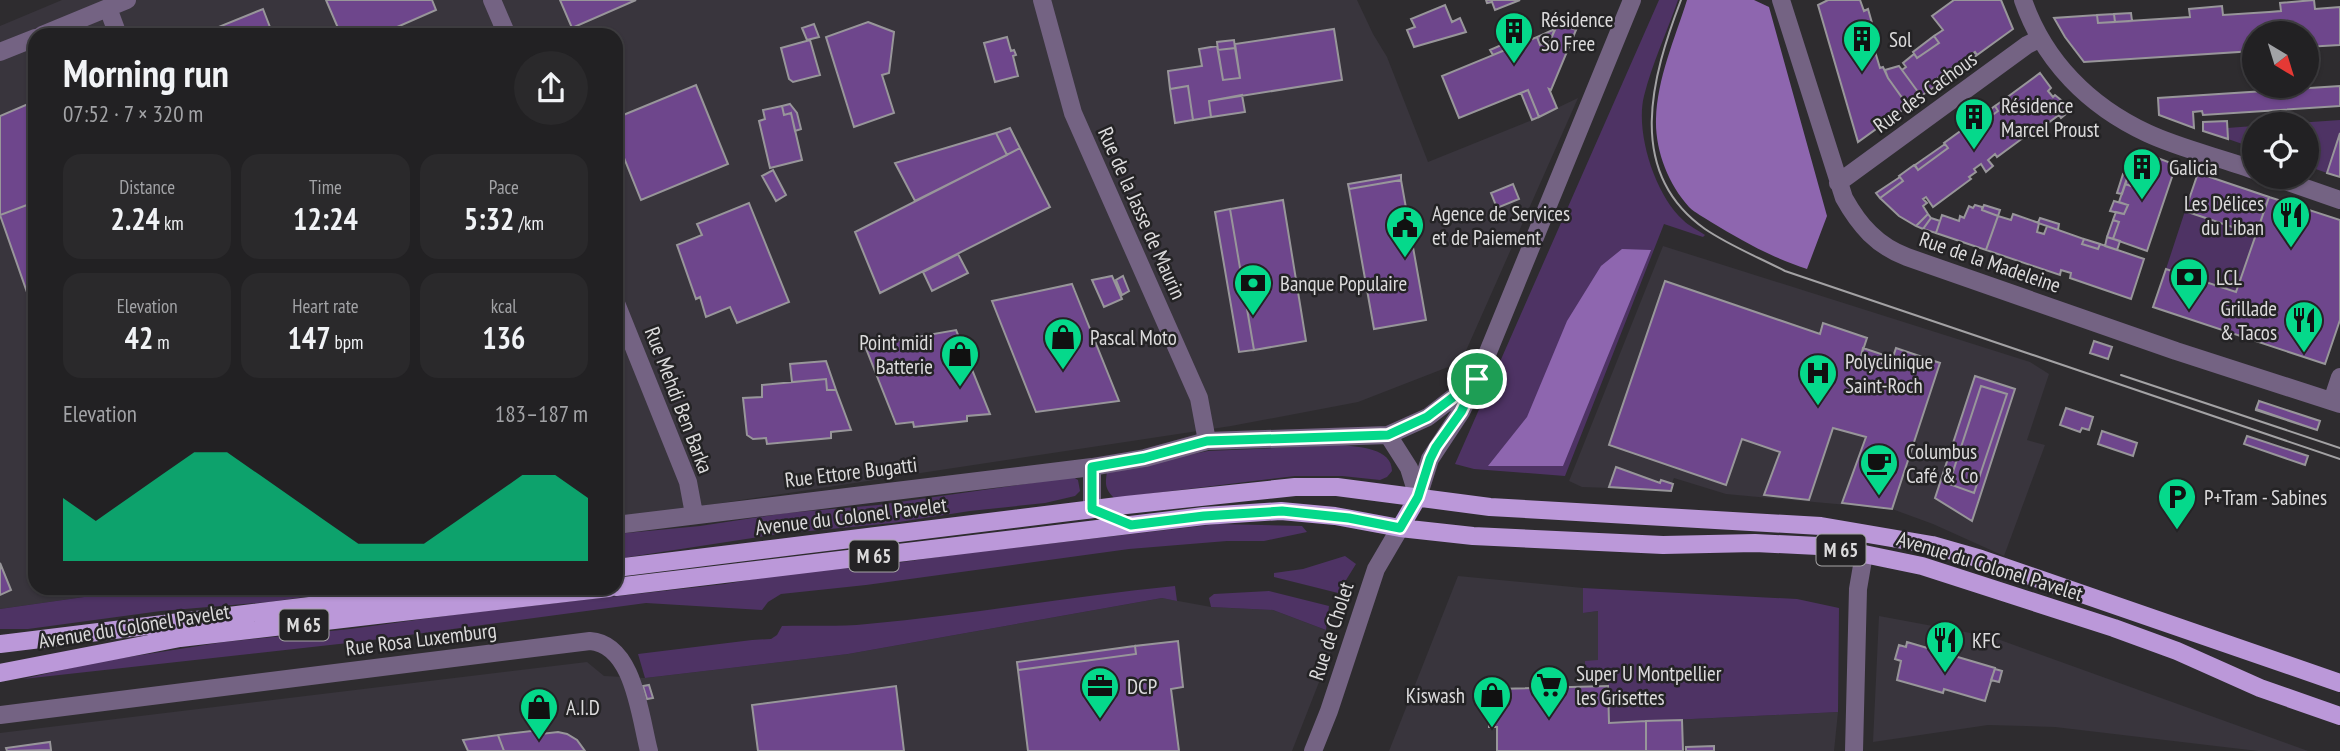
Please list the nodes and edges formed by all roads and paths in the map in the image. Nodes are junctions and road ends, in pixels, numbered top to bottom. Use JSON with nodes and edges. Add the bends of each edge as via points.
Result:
{"nodes":[{"id":1,"x":127,"y":0,"type":"edge"},
{"id":2,"x":492,"y":0,"type":"edge"},
{"id":3,"x":1042,"y":0,"type":"edge"},
{"id":4,"x":1632,"y":0,"type":"edge"},
{"id":5,"x":1781,"y":0,"type":"edge"},
{"id":6,"x":2023,"y":0,"type":"edge"},
{"id":7,"x":108,"y":8,"type":"junction"},
{"id":8,"x":59,"y":28,"type":"edge"},
{"id":9,"x":115,"y":28,"type":"edge"},
{"id":10,"x":504,"y":28,"type":"edge"},
{"id":11,"x":2039,"y":39,"type":"junction"},
{"id":12,"x":28,"y":41,"type":"edge"},
{"id":13,"x":0,"y":52,"type":"edge"},
{"id":14,"x":2242,"y":166,"type":"edge"},
{"id":15,"x":1838,"y":183,"type":"junction"},
{"id":16,"x":2308,"y":189,"type":"edge"},
{"id":17,"x":2340,"y":200,"type":"edge"},
{"id":18,"x":623,"y":320,"type":"edge"},
{"id":19,"x":2340,"y":377,"type":"edge"},
{"id":20,"x":1477,"y":379,"type":"junction"},
{"id":21,"x":2336,"y":402,"type":"edge"},
{"id":22,"x":1388,"y":435,"type":"junction"},
{"id":23,"x":1207,"y":441,"type":"junction"},
{"id":24,"x":1092,"y":467,"type":"junction"},
{"id":25,"x":1418,"y":497,"type":"junction"},
{"id":26,"x":1092,"y":509,"type":"junction"},
{"id":27,"x":694,"y":514,"type":"junction"},
{"id":28,"x":623,"y":524,"type":"edge"},
{"id":29,"x":1131,"y":525,"type":"junction"},
{"id":30,"x":1400,"y":528,"type":"junction"},
{"id":31,"x":1864,"y":554,"type":"junction"},
{"id":32,"x":623,"y":567,"type":"edge"},
{"id":33,"x":623,"y":586,"type":"edge"},
{"id":34,"x":398,"y":595,"type":"edge"},
{"id":35,"x":551,"y":595,"type":"edge"},
{"id":36,"x":0,"y":643,"type":"edge"},
{"id":37,"x":0,"y":673,"type":"edge"},
{"id":38,"x":2340,"y":683,"type":"edge"},
{"id":39,"x":0,"y":715,"type":"edge"},
{"id":40,"x":2340,"y":716,"type":"edge"},
{"id":41,"x":649,"y":751,"type":"edge"},
{"id":42,"x":1313,"y":751,"type":"edge"},
{"id":43,"x":1854,"y":751,"type":"edge"}],
"edges":[{"from":1,"to":7,"type":"street"},
{"from":2,"to":10,"type":"street"},
{"from":3,"to":23,"type":"street","name":"Rue de la Jasse de Maurin","via":[[1073,113],[1199,398]]},
{"from":4,"to":20,"type":"street"},
{"from":5,"to":15,"type":"street","name":"Rue de la Madeleine"},
{"from":6,"to":11,"type":"street"},
{"from":7,"to":8,"type":"street"},
{"from":7,"to":9,"type":"street"},
{"from":11,"to":14,"type":"street","via":[[2070,79],[2121,120]]},
{"from":11,"to":15,"type":"street","name":"Rue des Cachous"},
{"from":12,"to":13,"type":"street"},
{"from":15,"to":21,"type":"street","name":"Rue de la Madeleine","via":[[1856,219],[1899,254]]},
{"from":16,"to":17,"type":"street"},
{"from":18,"to":27,"type":"street","name":"Rue Mehdi Ben Barka","via":[[688,482]]},
{"from":19,"to":21,"type":"street"},
{"from":20,"to":22,"type":"street","via":[[1427,417]]},
{"from":20,"to":25,"type":"street","via":[[1430,459]]},
{"from":22,"to":23,"type":"street","name":"Rue Ettore Bugatti"},
{"from":22,"to":25,"type":"street","via":[[1409,468]]},
{"from":23,"to":24,"type":"street","name":"Rue Ettore Bugatti"},
{"from":24,"to":26,"type":"street"},
{"from":24,"to":27,"type":"street","name":"Rue Ettore Bugatti"},
{"from":25,"to":26,"type":"main road","name":"Avenue du Colonel Pavelet","number":"M 65","via":[[1337,486],[1295,487]]},
{"from":25,"to":30,"type":"main road"},
{"from":25,"to":38,"type":"main road","name":"Avenue du Colonel Pavelet","number":"M 65","via":[[1490,507],[1792,523],[1878,534],[1981,559]]},
{"from":26,"to":29,"type":"main road","name":"Avenue du Colonel Pavelet","number":"M 65"},
{"from":26,"to":32,"type":"main road","name":"Avenue du Colonel Pavelet","number":"M 65"},
{"from":27,"to":28,"type":"street","name":"Rue Ettore Bugatti"},
{"from":29,"to":30,"type":"main road","name":"Avenue du Colonel Pavelet","number":"M 65","via":[[1282,511]]},
{"from":29,"to":33,"type":"main road","name":"Avenue du Colonel Pavelet","number":"M 65"},
{"from":30,"to":31,"type":"main road","name":"Avenue du Colonel Pavelet","number":"M 65","via":[[1650,544],[1755,543]]},
{"from":30,"to":42,"type":"street","name":"Rue de Cholet","via":[[1376,569]]},
{"from":31,"to":40,"type":"main road","name":"Avenue du Colonel Pavelet","number":"M 65","via":[[1922,566],[2114,628]]},
{"from":31,"to":43,"type":"street","via":[[1858,589]]},
{"from":34,"to":36,"type":"main road","name":"Avenue du Colonel Pavelet","number":"M 65"},
{"from":35,"to":37,"type":"main road","name":"Avenue du Colonel Pavelet","number":"M 65","via":[[180,639]]},
{"from":39,"to":41,"type":"street","name":"Rue Rosa Luxemburg","via":[[590,641],[608,646],[628,671]]}]}
